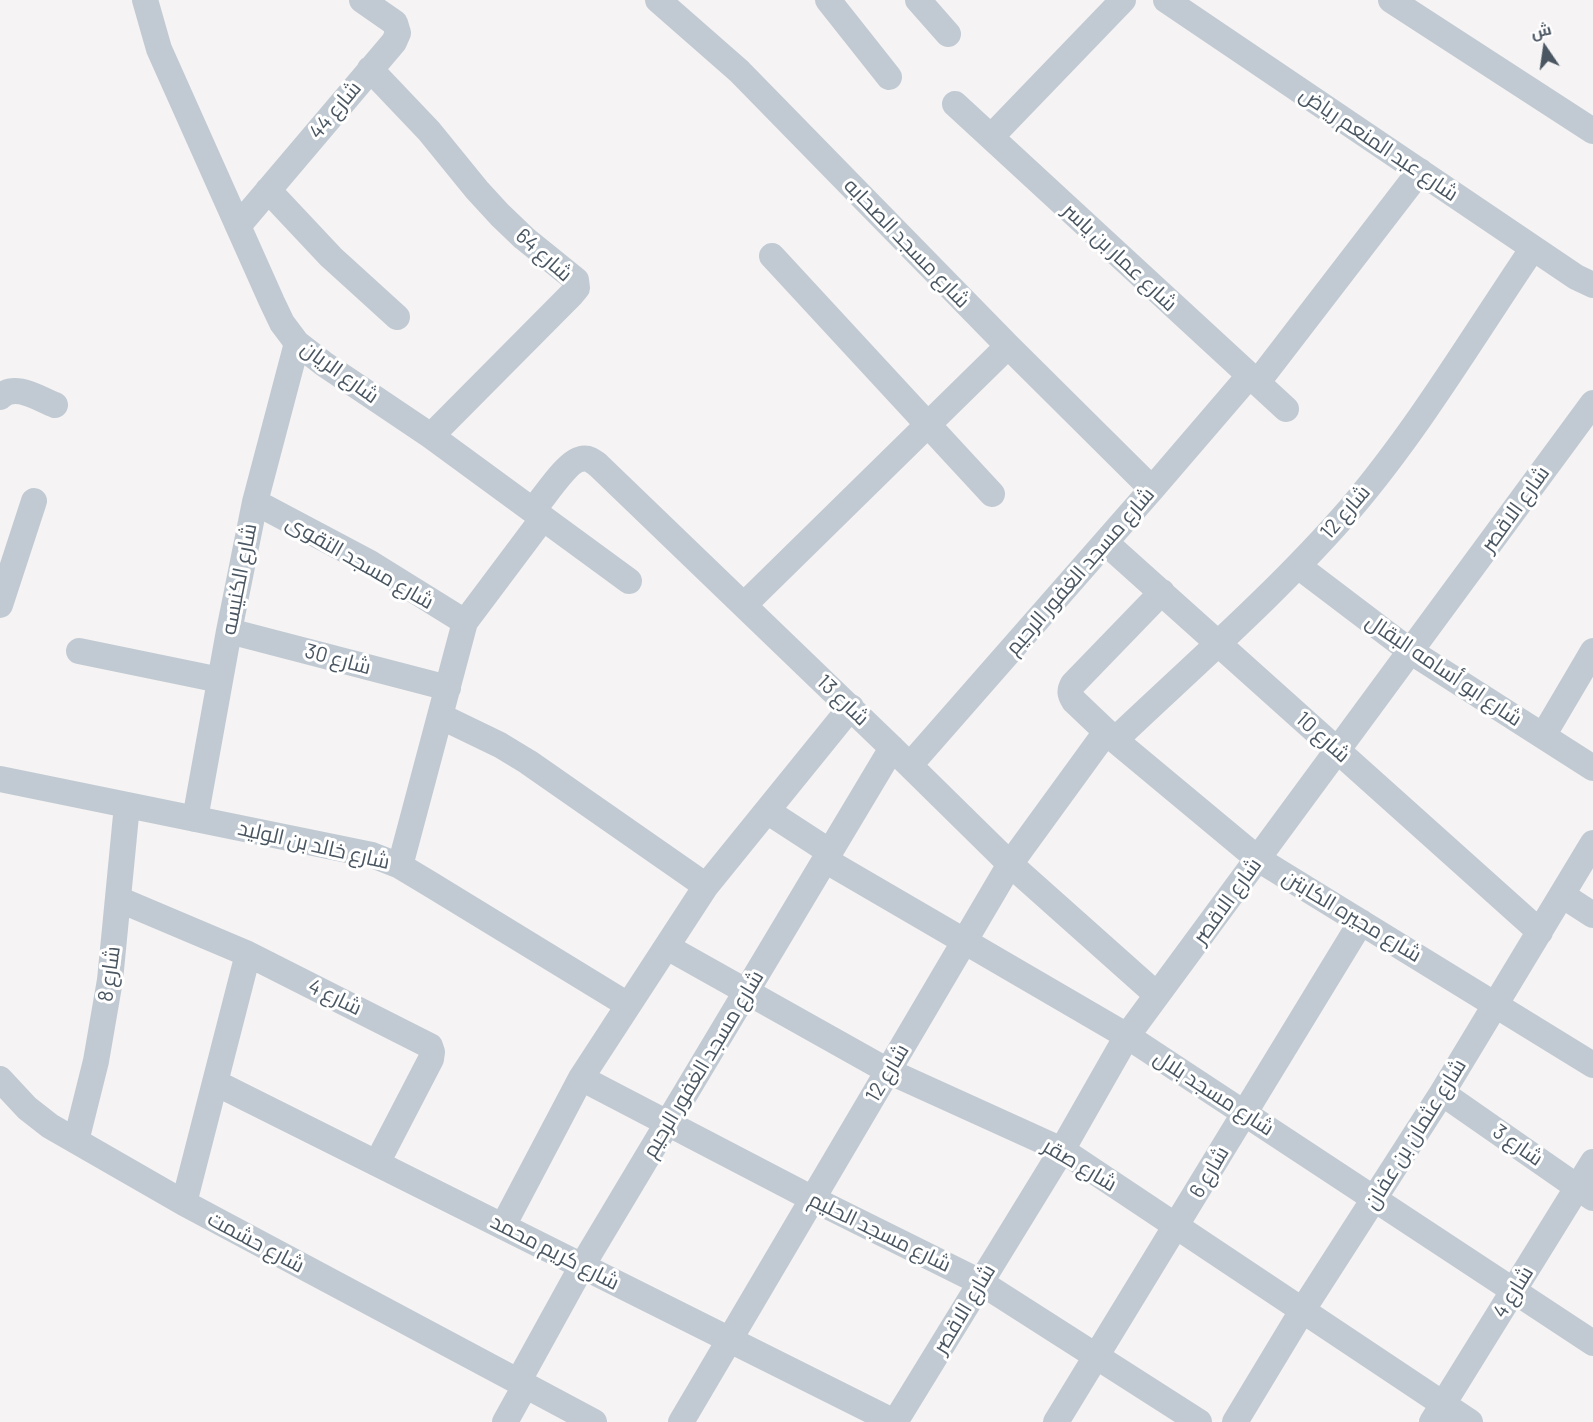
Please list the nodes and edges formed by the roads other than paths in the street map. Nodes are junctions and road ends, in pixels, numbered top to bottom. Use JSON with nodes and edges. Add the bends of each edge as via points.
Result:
{"nodes":[{"id":1,"x":145,"y":0,"type":"edge"},
{"id":2,"x":362,"y":0,"type":"edge"},
{"id":3,"x":658,"y":0,"type":"edge"},
{"id":4,"x":828,"y":0,"type":"edge"},
{"id":5,"x":918,"y":0,"type":"edge"},
{"id":6,"x":1123,"y":0,"type":"edge"},
{"id":7,"x":1166,"y":0,"type":"edge"},
{"id":8,"x":1391,"y":0,"type":"edge"},
{"id":9,"x":948,"y":34,"type":"dead end"},
{"id":10,"x":370,"y":69,"type":"junction"},
{"id":11,"x":889,"y":77,"type":"dead end"},
{"id":12,"x":955,"y":104,"type":"dead end"},
{"id":13,"x":1593,"y":131,"type":"edge"},
{"id":14,"x":991,"y":136,"type":"junction"},
{"id":15,"x":1420,"y":171,"type":"junction"},
{"id":16,"x":268,"y":190,"type":"junction"},
{"id":17,"x":238,"y":226,"type":"junction"},
{"id":18,"x":1533,"y":248,"type":"junction"},
{"id":19,"x":772,"y":256,"type":"dead end"},
{"id":20,"x":1593,"y":285,"type":"edge"},
{"id":21,"x":397,"y":317,"type":"dead end"},
{"id":22,"x":297,"y":343,"type":"junction"},
{"id":23,"x":1008,"y":346,"type":"junction"},
{"id":24,"x":1253,"y":380,"type":"junction"},
{"id":25,"x":0,"y":397,"type":"edge"},
{"id":26,"x":1593,"y":403,"type":"edge"},
{"id":27,"x":55,"y":405,"type":"dead end"},
{"id":28,"x":1286,"y":409,"type":"dead end"},
{"id":29,"x":928,"y":425,"type":"junction"},
{"id":30,"x":431,"y":436,"type":"junction"},
{"id":31,"x":1152,"y":489,"type":"junction"},
{"id":32,"x":992,"y":494,"type":"dead end"},
{"id":33,"x":33,"y":501,"type":"dead end"},
{"id":34,"x":255,"y":502,"type":"junction"},
{"id":35,"x":538,"y":514,"type":"junction"},
{"id":36,"x":1106,"y":543,"type":"junction"},
{"id":37,"x":1298,"y":566,"type":"junction"},
{"id":38,"x":629,"y":581,"type":"dead end"},
{"id":39,"x":1162,"y":592,"type":"junction"},
{"id":40,"x":0,"y":605,"type":"edge"},
{"id":41,"x":744,"y":605,"type":"junction"},
{"id":42,"x":465,"y":622,"type":"junction"},
{"id":43,"x":229,"y":631,"type":"junction"},
{"id":44,"x":1218,"y":643,"type":"junction"},
{"id":45,"x":79,"y":651,"type":"dead end"},
{"id":46,"x":1410,"y":651,"type":"junction"},
{"id":47,"x":1593,"y":651,"type":"edge"},
{"id":48,"x":220,"y":680,"type":"junction"},
{"id":49,"x":448,"y":688,"type":"junction"},
{"id":50,"x":851,"y":707,"type":"junction"},
{"id":51,"x":440,"y":716,"type":"junction"},
{"id":52,"x":1110,"y":736,"type":"junction"},
{"id":53,"x":1543,"y":736,"type":"junction"},
{"id":54,"x":1338,"y":750,"type":"junction"},
{"id":55,"x":901,"y":757,"type":"junction"},
{"id":56,"x":1593,"y":768,"type":"edge"},
{"id":57,"x":0,"y":779,"type":"edge"},
{"id":58,"x":127,"y":805,"type":"junction"},
{"id":59,"x":767,"y":811,"type":"junction"},
{"id":60,"x":195,"y":819,"type":"junction"},
{"id":61,"x":1593,"y":843,"type":"edge"},
{"id":62,"x":828,"y":856,"type":"junction"},
{"id":63,"x":1258,"y":859,"type":"junction"},
{"id":64,"x":1010,"y":864,"type":"junction"},
{"id":65,"x":400,"y":866,"type":"junction"},
{"id":66,"x":706,"y":886,"type":"junction"},
{"id":67,"x":1562,"y":895,"type":"junction"},
{"id":68,"x":118,"y":899,"type":"junction"},
{"id":69,"x":1593,"y":915,"type":"edge"},
{"id":70,"x":1361,"y":922,"type":"junction"},
{"id":71,"x":1540,"y":932,"type":"junction"},
{"id":72,"x":964,"y":942,"type":"junction"},
{"id":73,"x":667,"y":947,"type":"junction"},
{"id":74,"x":248,"y":954,"type":"junction"},
{"id":75,"x":746,"y":992,"type":"junction"},
{"id":76,"x":1157,"y":995,"type":"junction"},
{"id":77,"x":1496,"y":1004,"type":"junction"},
{"id":78,"x":628,"y":1005,"type":"junction"},
{"id":79,"x":1127,"y":1036,"type":"junction"},
{"id":80,"x":1593,"y":1065,"type":"edge"},
{"id":81,"x":888,"y":1071,"type":"junction"},
{"id":82,"x":581,"y":1078,"type":"junction"},
{"id":83,"x":0,"y":1080,"type":"edge"},
{"id":84,"x":216,"y":1083,"type":"junction"},
{"id":85,"x":1442,"y":1093,"type":"junction"},
{"id":86,"x":1245,"y":1113,"type":"junction"},
{"id":87,"x":668,"y":1124,"type":"junction"},
{"id":88,"x":76,"y":1141,"type":"junction"},
{"id":89,"x":1062,"y":1150,"type":"junction"},
{"id":90,"x":1593,"y":1162,"type":"edge"},
{"id":91,"x":377,"y":1163,"type":"junction"},
{"id":92,"x":1585,"y":1192,"type":"edge"},
{"id":93,"x":1375,"y":1198,"type":"junction"},
{"id":94,"x":813,"y":1199,"type":"junction"},
{"id":95,"x":184,"y":1203,"type":"junction"},
{"id":96,"x":1175,"y":1226,"type":"junction"},
{"id":97,"x":503,"y":1227,"type":"junction"},
{"id":98,"x":582,"y":1266,"type":"junction"},
{"id":99,"x":980,"y":1282,"type":"junction"},
{"id":100,"x":1513,"y":1290,"type":"junction"},
{"id":101,"x":1302,"y":1311,"type":"junction"},
{"id":102,"x":729,"y":1340,"type":"junction"},
{"id":103,"x":1593,"y":1343,"type":"edge"},
{"id":104,"x":1096,"y":1356,"type":"junction"},
{"id":105,"x":521,"y":1384,"type":"junction"},
{"id":106,"x":1438,"y":1413,"type":"edge"},
{"id":107,"x":505,"y":1422,"type":"edge"},
{"id":108,"x":594,"y":1422,"type":"edge"},
{"id":109,"x":681,"y":1422,"type":"edge"},
{"id":110,"x":895,"y":1422,"type":"edge"},
{"id":111,"x":1056,"y":1422,"type":"edge"},
{"id":112,"x":1199,"y":1422,"type":"edge"},
{"id":113,"x":1235,"y":1422,"type":"edge"},
{"id":114,"x":1470,"y":1422,"type":"edge"}],
"edges":[{"from":1,"to":17,"type":"street","name":"شارع الريان","via":[[159,49]]},
{"from":2,"to":10,"type":"street","name":"شارع 44","via":[[395,23],[398,33]]},
{"from":3,"to":23,"type":"street","name":"شارع مسجد الصحابه","via":[[739,71]]},
{"from":4,"to":11,"type":"street"},
{"from":5,"to":9,"type":"street"},
{"from":6,"to":14,"type":"street"},
{"from":7,"to":15,"type":"street","name":"شارع عبد المنعم رياض"},
{"from":8,"to":13,"type":"street"},
{"from":10,"to":16,"type":"street","name":"شارع 44"},
{"from":10,"to":30,"type":"street","name":"شارع 64","via":[[500,215],[576,280],[577,288],[572,294]]},
{"from":12,"to":14,"type":"street","name":"شارع عمار بن ياسر"},
{"from":14,"to":24,"type":"street","name":"شارع عمار بن ياسر"},
{"from":15,"to":18,"type":"street","name":"شارع عبد المنعم رياض"},
{"from":15,"to":24,"type":"street","name":"شارع مسجد الغفور الرحيم"},
{"from":16,"to":17,"type":"street","name":"شارع 44"},
{"from":16,"to":21,"type":"street","via":[[331,257]]},
{"from":17,"to":22,"type":"street","name":"شارع الريان","via":[[282,323]]},
{"from":18,"to":20,"type":"street","name":"شارع عبد المنعم رياض"},
{"from":18,"to":37,"type":"street","name":"شارع 12","via":[[1401,445]]},
{"from":19,"to":29,"type":"street"},
{"from":22,"to":30,"type":"street","name":"شارع الريان"},
{"from":22,"to":34,"type":"street","name":"شارع الكنيسه"},
{"from":23,"to":29,"type":"street"},
{"from":23,"to":31,"type":"street","name":"شارع مسجد الصحابه"},
{"from":24,"to":28,"type":"street","name":"شارع عمار بن ياسر"},
{"from":24,"to":31,"type":"street","name":"شارع مسجد الغفور الرحيم"},
{"from":25,"to":27,"type":"street","via":[[4,393],[22,392]]},
{"from":26,"to":46,"type":"street","name":"شارع الاقصر"},
{"from":29,"to":32,"type":"street"},
{"from":29,"to":41,"type":"street"},
{"from":30,"to":35,"type":"street","name":"شارع الريان"},
{"from":31,"to":36,"type":"street","name":"شارع مسجد الغفور الرحيم"},
{"from":33,"to":40,"type":"street"},
{"from":34,"to":42,"type":"street","name":"شارع مسجد التقوى","via":[[370,563]]},
{"from":34,"to":43,"type":"street","name":"شارع الكنيسه"},
{"from":35,"to":38,"type":"street","name":"شارع الريان"},
{"from":35,"to":41,"type":"street","name":"شارع 13","via":[[570,464],[590,459]]},
{"from":35,"to":42,"type":"street"},
{"from":36,"to":39,"type":"street","name":"شارع 10"},
{"from":36,"to":55,"type":"street","name":"شارع مسجد الغفور الرحيم"},
{"from":37,"to":44,"type":"street","name":"شارع 12"},
{"from":37,"to":46,"type":"street","name":"شارع ابو أسامه البقال"},
{"from":39,"to":44,"type":"street","name":"شارع 10"},
{"from":39,"to":52,"type":"street","name":"شارع مجيره الكابتن","via":[[1070,690],[1074,701]]},
{"from":41,"to":50,"type":"street","name":"شارع 13"},
{"from":42,"to":49,"type":"street"},
{"from":43,"to":48,"type":"street","name":"شارع الكنيسه"},
{"from":43,"to":49,"type":"street","name":"شارع 30"},
{"from":44,"to":52,"type":"street","name":"شارع 12"},
{"from":44,"to":54,"type":"street","name":"شارع 10"},
{"from":45,"to":48,"type":"street"},
{"from":46,"to":53,"type":"street","name":"شارع ابو أسامه البقال"},
{"from":46,"to":54,"type":"street","name":"شارع الاقصر"},
{"from":47,"to":53,"type":"street"},
{"from":48,"to":60,"type":"street","name":"شارع الكنيسه"},
{"from":49,"to":51,"type":"street"},
{"from":50,"to":55,"type":"street","name":"شارع 13"},
{"from":50,"to":59,"type":"street"},
{"from":51,"to":65,"type":"street"},
{"from":51,"to":66,"type":"street","via":[[528,762]]},
{"from":52,"to":63,"type":"street","name":"شارع مجيره الكابتن"},
{"from":52,"to":64,"type":"street","name":"شارع 12"},
{"from":53,"to":56,"type":"street","name":"شارع ابو أسامه البقال"},
{"from":54,"to":63,"type":"street","name":"شارع الاقصر"},
{"from":54,"to":71,"type":"street","name":"شارع 10"},
{"from":55,"to":62,"type":"street","name":"شارع مسجد الغفور الرحيم"},
{"from":55,"to":64,"type":"street","name":"شارع 13"},
{"from":57,"to":58,"type":"street","name":"شارع خالد بن الوليد"},
{"from":58,"to":60,"type":"street","name":"شارع خالد بن الوليد"},
{"from":58,"to":68,"type":"street","name":"شارع 8"},
{"from":59,"to":62,"type":"street","name":"شارع مسجد بلال"},
{"from":59,"to":66,"type":"street"},
{"from":60,"to":65,"type":"street","name":"شارع خالد بن الوليد","via":[[353,850]]},
{"from":61,"to":67,"type":"street","name":"شارع عثمان بن عفان"},
{"from":62,"to":72,"type":"street","name":"شارع مسجد بلال"},
{"from":62,"to":75,"type":"street","name":"شارع مسجد الغفور الرحيم"},
{"from":63,"to":70,"type":"street","name":"شارع مجيره الكابتن"},
{"from":63,"to":76,"type":"street","name":"شارع الاقصر"},
{"from":64,"to":72,"type":"street","name":"شارع 12"},
{"from":64,"to":76,"type":"street","name":"شارع 13"},
{"from":65,"to":78,"type":"street","name":"شارع خالد بن الوليد"},
{"from":66,"to":73,"type":"street"},
{"from":67,"to":69,"type":"street"},
{"from":67,"to":71,"type":"street","name":"شارع عثمان بن عفان"},
{"from":68,"to":74,"type":"street","name":"شارع 4"},
{"from":68,"to":88,"type":"street","name":"شارع 8","via":[[108,992]]},
{"from":70,"to":77,"type":"street","name":"شارع مجيره الكابتن"},
{"from":70,"to":86,"type":"street","name":"شارع 6"},
{"from":71,"to":77,"type":"street","name":"شارع عثمان بن عفان"},
{"from":72,"to":79,"type":"street","name":"شارع مسجد بلال"},
{"from":72,"to":81,"type":"street","name":"شارع 12"},
{"from":73,"to":75,"type":"street","name":"شارع صقر"},
{"from":73,"to":78,"type":"street"},
{"from":74,"to":84,"type":"street"},
{"from":74,"to":91,"type":"street","name":"شارع 4","via":[[430,1046],[431,1059]]},
{"from":75,"to":81,"type":"street","name":"شارع صقر"},
{"from":75,"to":87,"type":"street","name":"شارع مسجد الغفور الرحيم"},
{"from":76,"to":79,"type":"street","name":"شارع الاقصر"},
{"from":77,"to":80,"type":"street","name":"شارع مجيره الكابتن"},
{"from":77,"to":85,"type":"street","name":"شارع عثمان بن عفان"},
{"from":78,"to":82,"type":"street"},
{"from":79,"to":86,"type":"street","name":"شارع مسجد بلال"},
{"from":79,"to":89,"type":"street","name":"شارع الاقصر"},
{"from":81,"to":89,"type":"street","name":"شارع صقر"},
{"from":81,"to":94,"type":"street","name":"شارع 12"},
{"from":82,"to":87,"type":"street","name":"شارع مسجد الحليم"},
{"from":82,"to":97,"type":"street"},
{"from":83,"to":88,"type":"street","name":"شارع حشمت","via":[[27,1108]]},
{"from":84,"to":91,"type":"street","name":"شارع كريم محمد"},
{"from":84,"to":95,"type":"street"},
{"from":85,"to":92,"type":"street","name":"شارع 3"},
{"from":85,"to":93,"type":"street","name":"شارع عثمان بن عفان"},
{"from":86,"to":93,"type":"street","name":"شارع مسجد بلال"},
{"from":86,"to":96,"type":"street","name":"شارع 6"},
{"from":87,"to":94,"type":"street","name":"شارع مسجد الحليم"},
{"from":87,"to":98,"type":"street","name":"شارع مسجد الغفور الرحيم"},
{"from":88,"to":95,"type":"street","name":"شارع حشمت"},
{"from":89,"to":96,"type":"street","name":"شارع صقر"},
{"from":89,"to":99,"type":"street","name":"شارع الاقصر"},
{"from":90,"to":92,"type":"street","name":"شارع 4"},
{"from":91,"to":97,"type":"street","name":"شارع كريم محمد"},
{"from":92,"to":100,"type":"street","name":"شارع 4"},
{"from":93,"to":100,"type":"street","name":"شارع مسجد بلال"},
{"from":93,"to":101,"type":"street","name":"شارع عثمان بن عفان"},
{"from":94,"to":99,"type":"street","name":"شارع مسجد الحليم"},
{"from":94,"to":102,"type":"street","name":"شارع 12"},
{"from":95,"to":105,"type":"street","name":"شارع حشمت"},
{"from":96,"to":101,"type":"street","name":"شارع صقر"},
{"from":96,"to":104,"type":"street","name":"شارع 6"},
{"from":97,"to":98,"type":"street","name":"شارع كريم محمد"},
{"from":98,"to":102,"type":"street","name":"شارع كريم محمد"},
{"from":98,"to":105,"type":"street","name":"شارع مسجد الغفور الرحيم"},
{"from":99,"to":104,"type":"street","name":"شارع مسجد الحليم"},
{"from":99,"to":110,"type":"street","name":"شارع الاقصر"},
{"from":100,"to":103,"type":"street","name":"شارع مسجد بلال"},
{"from":100,"to":106,"type":"street","name":"شارع 4"},
{"from":101,"to":106,"type":"street","name":"شارع صقر"},
{"from":101,"to":113,"type":"street","name":"شارع عثمان بن عفان"},
{"from":102,"to":109,"type":"street","name":"شارع 12"},
{"from":102,"to":110,"type":"street","name":"شارع كريم محمد"},
{"from":104,"to":111,"type":"street","name":"شارع 6"},
{"from":104,"to":112,"type":"street","name":"شارع مسجد الحليم"},
{"from":105,"to":107,"type":"street","name":"شارع مسجد الغفور الرحيم"},
{"from":105,"to":108,"type":"street","name":"شارع حشمت"},
{"from":106,"to":114,"type":"street","name":"شارع صقر"}]}
